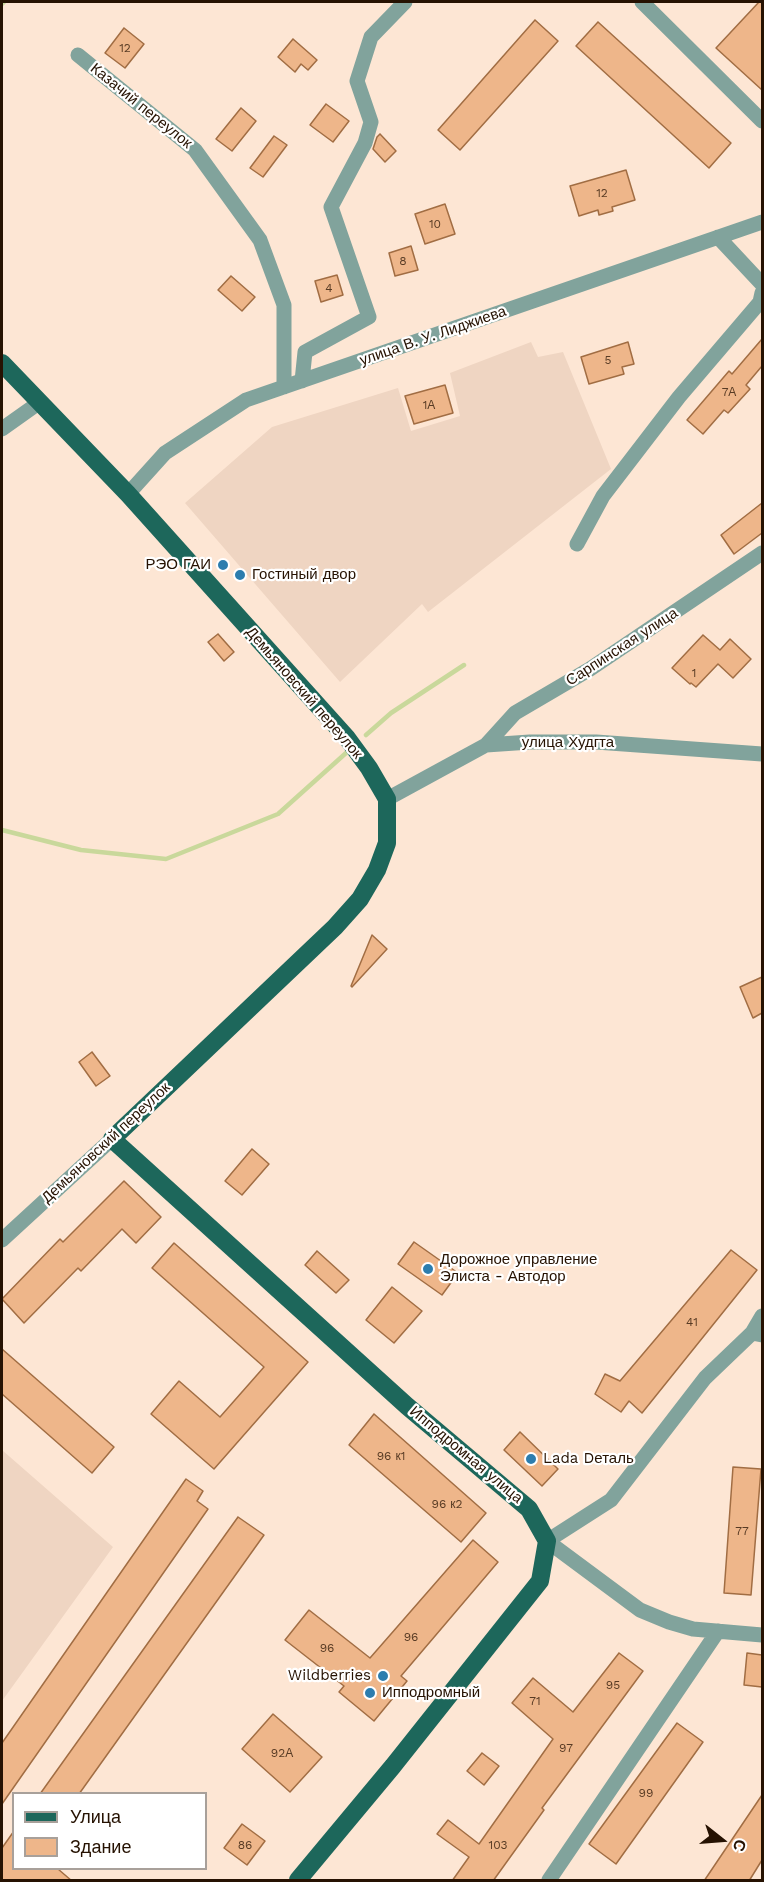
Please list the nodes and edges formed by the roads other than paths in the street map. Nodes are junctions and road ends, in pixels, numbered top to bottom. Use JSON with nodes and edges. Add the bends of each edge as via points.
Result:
{"nodes":[{"id":1,"x":405,"y":2,"type":"edge"},
{"id":2,"x":642,"y":2,"type":"edge"},
{"id":3,"x":78,"y":55,"type":"dead end"},
{"id":4,"x":762,"y":121,"type":"edge"},
{"id":5,"x":762,"y":222,"type":"edge"},
{"id":6,"x":718,"y":237,"type":"junction"},
{"id":7,"x":762,"y":284,"type":"edge"},
{"id":8,"x":762,"y":293,"type":"edge"},
{"id":9,"x":2,"y":363,"type":"edge"},
{"id":10,"x":302,"y":381,"type":"junction"},
{"id":11,"x":284,"y":387,"type":"junction"},
{"id":12,"x":40,"y":402,"type":"junction"},
{"id":13,"x":2,"y":429,"type":"edge"},
{"id":14,"x":128,"y":494,"type":"junction"},
{"id":15,"x":577,"y":544,"type":"dead end"},
{"id":16,"x":762,"y":554,"type":"edge"},
{"id":17,"x":486,"y":745,"type":"junction"},
{"id":18,"x":762,"y":754,"type":"edge"},
{"id":19,"x":387,"y":799,"type":"junction"},
{"id":20,"x":112,"y":1139,"type":"junction"},
{"id":21,"x":2,"y":1240,"type":"edge"},
{"id":22,"x":762,"y":1316,"type":"edge"},
{"id":23,"x":757,"y":1334,"type":"edge"},
{"id":24,"x":548,"y":1541,"type":"junction"},
{"id":25,"x":718,"y":1631,"type":"junction"},
{"id":26,"x":762,"y":1635,"type":"edge"},
{"id":27,"x":298,"y":1881,"type":"edge"},
{"id":28,"x":549,"y":1881,"type":"edge"}],
"edges":[{"from":1,"to":10,"type":"street","via":[[371,37],[357,81],[371,122],[365,143],[331,207],[369,317],[305,352]]},
{"from":2,"to":4,"type":"street"},
{"from":3,"to":11,"type":"street","name":"Казачий переулок","via":[[195,150],[260,240],[284,305]]},
{"from":5,"to":6,"type":"street","name":"улица В. У. Лиджиева"},
{"from":6,"to":7,"type":"street"},
{"from":6,"to":10,"type":"street","name":"улица В. У. Лиджиева"},
{"from":8,"to":15,"type":"street","via":[[760,302],[679,397],[603,496]]},
{"from":9,"to":12,"type":"main road","name":"Демьяновский переулок"},
{"from":10,"to":11,"type":"street","name":"улица В. У. Лиджиева"},
{"from":11,"to":14,"type":"street","name":"улица В. У. Лиджиева","via":[[246,400],[165,453]]},
{"from":12,"to":13,"type":"street"},
{"from":12,"to":14,"type":"main road","name":"Демьяновский переулок"},
{"from":14,"to":19,"type":"main road","name":"Демьяновский переулок","via":[[347,738]]},
{"from":16,"to":17,"type":"street","name":"Сарпинская улица","via":[[590,669],[515,713]]},
{"from":17,"to":18,"type":"street","name":"улица Худгта","via":[[596,742]]},
{"from":17,"to":19,"type":"street","name":"улица Худгта"},
{"from":19,"to":20,"type":"main road","name":"Демьяновский переулок","via":[[387,843],[360,899]]},
{"from":20,"to":21,"type":"street","name":"Демьяновский переулок"},
{"from":20,"to":24,"type":"main road","name":"Ипподромная улица","via":[[398,1399],[530,1509]]},
{"from":22,"to":23,"type":"street"},
{"from":23,"to":24,"type":"street","via":[[705,1378],[611,1500]]},
{"from":24,"to":25,"type":"street","via":[[640,1610],[693,1629]]},
{"from":24,"to":27,"type":"main road","via":[[540,1581]]},
{"from":25,"to":26,"type":"street"},
{"from":25,"to":28,"type":"street"}]}
